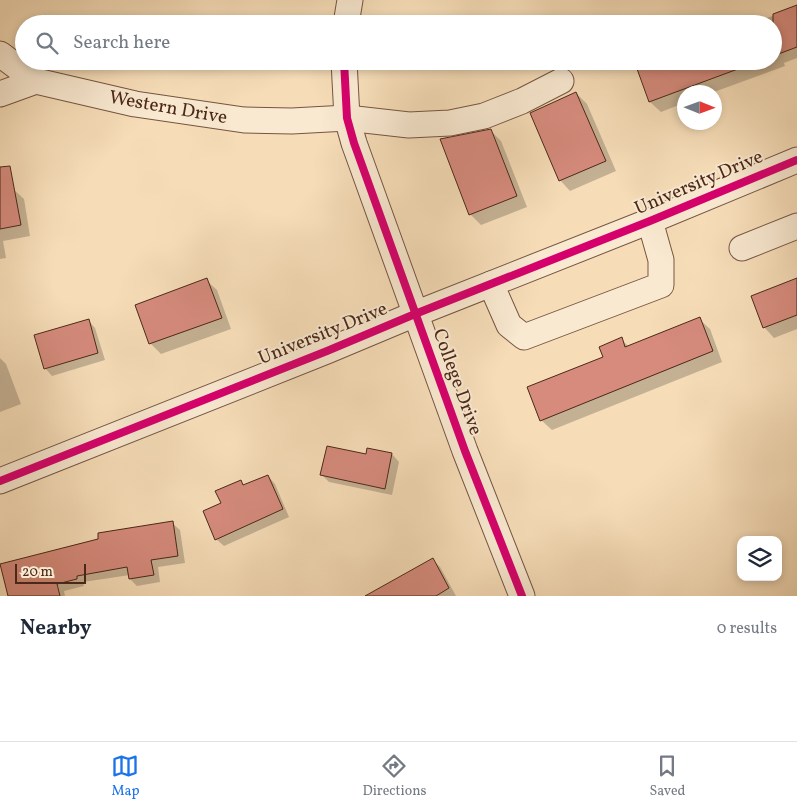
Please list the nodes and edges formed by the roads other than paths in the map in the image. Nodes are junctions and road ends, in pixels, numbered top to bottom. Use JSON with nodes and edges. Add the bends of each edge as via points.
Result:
{"nodes":[{"id":1,"x":350,"y":0,"type":"edge"},
{"id":2,"x":348,"y":15,"type":"edge"},
{"id":3,"x":0,"y":54,"type":"edge"},
{"id":4,"x":15,"y":65,"type":"edge"},
{"id":5,"x":21,"y":70,"type":"edge"},
{"id":6,"x":344,"y":70,"type":"edge"},
{"id":7,"x":36,"y":81,"type":"junction"},
{"id":8,"x":561,"y":81,"type":"dead end"},
{"id":9,"x":0,"y":94,"type":"edge"},
{"id":10,"x":347,"y":118,"type":"junction"},
{"id":11,"x":795,"y":166,"type":"edge"},
{"id":12,"x":650,"y":221,"type":"junction"},
{"id":13,"x":797,"y":226,"type":"edge"},
{"id":14,"x":742,"y":248,"type":"dead end"},
{"id":15,"x":491,"y":284,"type":"junction"},
{"id":16,"x":415,"y":314,"type":"junction"},
{"id":17,"x":0,"y":481,"type":"edge"},
{"id":18,"x":522,"y":596,"type":"edge"}],
"edges":[{"from":1,"to":2,"type":"street"},
{"from":3,"to":4,"type":"street","name":"Western Drive"},
{"from":5,"to":7,"type":"street","name":"Western Drive"},
{"from":6,"to":10,"type":"street","name":"College Drive"},
{"from":7,"to":9,"type":"street"},
{"from":7,"to":10,"type":"street","name":"Western Drive","via":[[135,104],[244,120]]},
{"from":8,"to":10,"type":"street","name":"Western Drive","via":[[522,102],[484,116],[450,123],[409,125]]},
{"from":10,"to":16,"type":"street","name":"College Drive"},
{"from":11,"to":12,"type":"street","name":"University Drive"},
{"from":12,"to":15,"type":"street","name":"University Drive"},
{"from":12,"to":15,"type":"street","via":[[661,260],[661,285],[524,337],[510,325]]},
{"from":13,"to":14,"type":"street"},
{"from":15,"to":16,"type":"street","name":"University Drive"},
{"from":16,"to":17,"type":"street","name":"University Drive"},
{"from":16,"to":18,"type":"street","name":"College Drive"}]}
